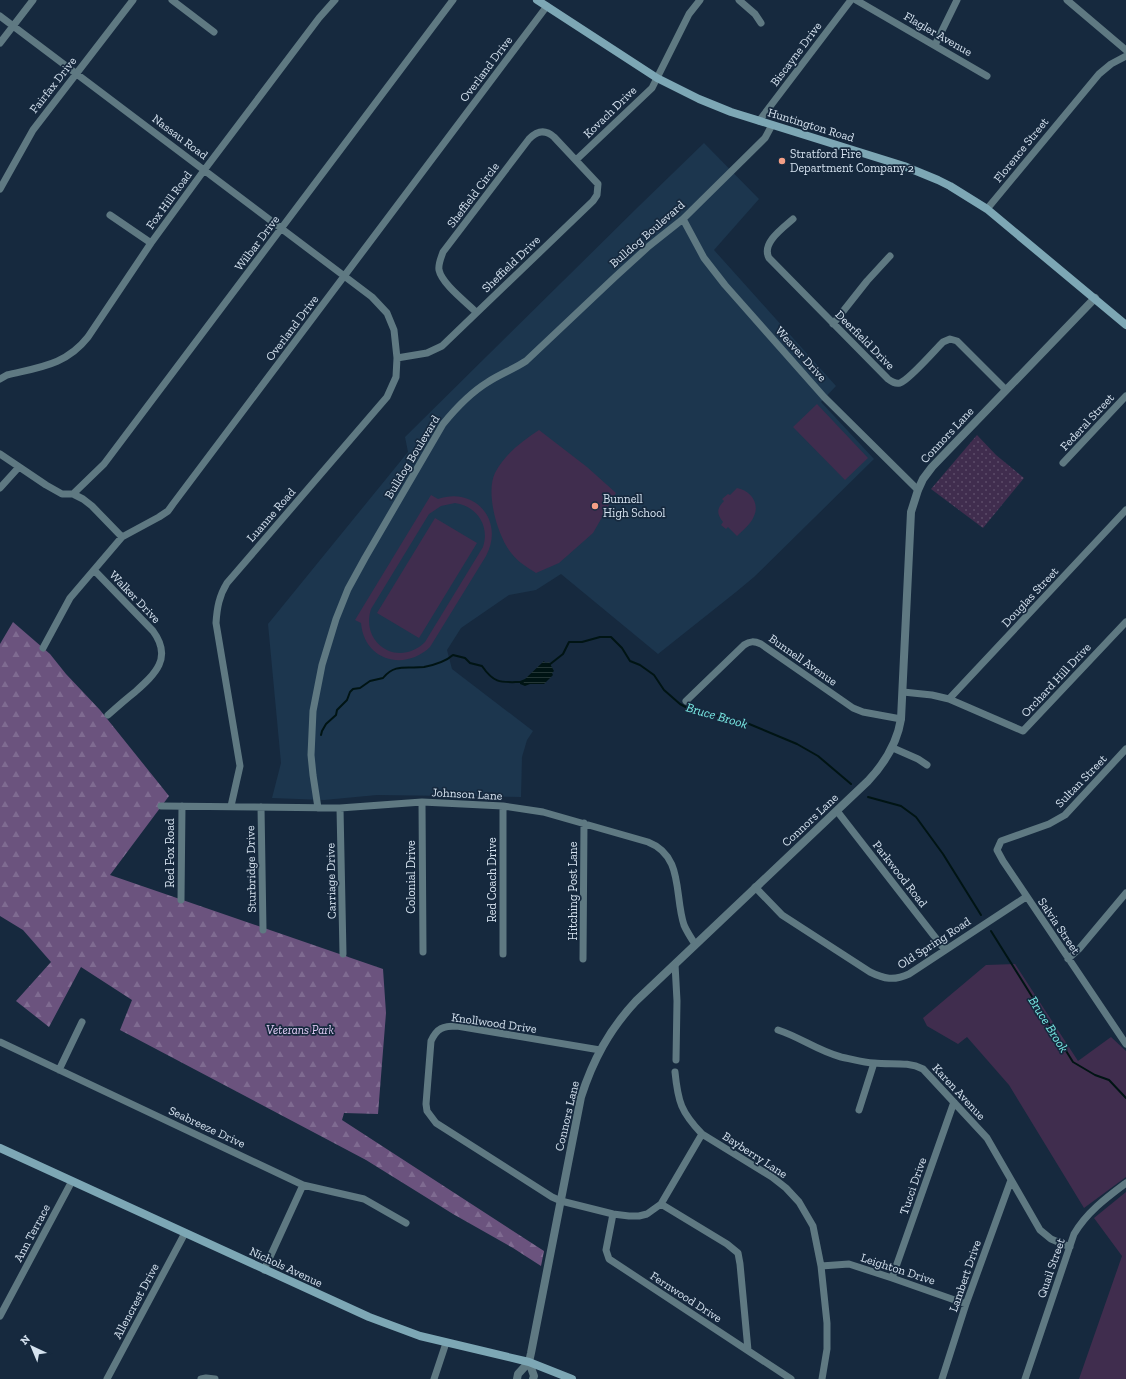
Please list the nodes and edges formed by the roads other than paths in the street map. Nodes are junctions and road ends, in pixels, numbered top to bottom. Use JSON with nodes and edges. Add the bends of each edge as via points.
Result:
{"nodes":[{"id":1,"x":33,"y":0,"type":"edge"},
{"id":2,"x":133,"y":0,"type":"edge"},
{"id":3,"x":172,"y":0,"type":"edge"},
{"id":4,"x":335,"y":0,"type":"edge"},
{"id":5,"x":452,"y":0,"type":"edge"},
{"id":6,"x":537,"y":0,"type":"edge"},
{"id":7,"x":700,"y":0,"type":"edge"},
{"id":8,"x":739,"y":0,"type":"edge"},
{"id":9,"x":851,"y":0,"type":"edge"},
{"id":10,"x":856,"y":0,"type":"edge"},
{"id":11,"x":957,"y":0,"type":"edge"},
{"id":12,"x":1067,"y":0,"type":"edge"},
{"id":13,"x":547,"y":6,"type":"junction"},
{"id":14,"x":0,"y":16,"type":"edge"},
{"id":15,"x":761,"y":23,"type":"dead end"},
{"id":16,"x":13,"y":25,"type":"junction"},
{"id":17,"x":214,"y":32,"type":"dead end"},
{"id":18,"x":0,"y":43,"type":"edge"},
{"id":19,"x":935,"y":45,"type":"junction"},
{"id":20,"x":1126,"y":50,"type":"edge"},
{"id":21,"x":1126,"y":56,"type":"edge"},
{"id":22,"x":77,"y":73,"type":"junction"},
{"id":23,"x":987,"y":76,"type":"dead end"},
{"id":24,"x":658,"y":78,"type":"junction"},
{"id":25,"x":759,"y":121,"type":"junction"},
{"id":26,"x":772,"y":125,"type":"junction"},
{"id":27,"x":576,"y":160,"type":"junction"},
{"id":28,"x":204,"y":169,"type":"junction"},
{"id":29,"x":0,"y":189,"type":"edge"},
{"id":30,"x":987,"y":209,"type":"junction"},
{"id":31,"x":110,"y":215,"type":"dead end"},
{"id":32,"x":682,"y":219,"type":"junction"},
{"id":33,"x":793,"y":219,"type":"dead end"},
{"id":34,"x":281,"y":228,"type":"junction"},
{"id":35,"x":151,"y":244,"type":"junction"},
{"id":36,"x":890,"y":256,"type":"dead end"},
{"id":37,"x":345,"y":276,"type":"junction"},
{"id":38,"x":1095,"y":298,"type":"junction"},
{"id":39,"x":476,"y":312,"type":"junction"},
{"id":40,"x":833,"y":324,"type":"junction"},
{"id":41,"x":1126,"y":325,"type":"edge"},
{"id":42,"x":397,"y":358,"type":"junction"},
{"id":43,"x":0,"y":379,"type":"edge"},
{"id":44,"x":1006,"y":390,"type":"junction"},
{"id":45,"x":1126,"y":396,"type":"edge"},
{"id":46,"x":0,"y":454,"type":"edge"},
{"id":47,"x":1064,"y":462,"type":"dead end"},
{"id":48,"x":19,"y":467,"type":"junction"},
{"id":49,"x":0,"y":488,"type":"edge"},
{"id":50,"x":918,"y":490,"type":"junction"},
{"id":51,"x":73,"y":494,"type":"junction"},
{"id":52,"x":1126,"y":510,"type":"edge"},
{"id":53,"x":122,"y":537,"type":"junction"},
{"id":54,"x":94,"y":570,"type":"junction"},
{"id":55,"x":1126,"y":622,"type":"edge"},
{"id":56,"x":43,"y":648,"type":"dead end"},
{"id":57,"x":903,"y":692,"type":"junction"},
{"id":58,"x":950,"y":699,"type":"junction"},
{"id":59,"x":686,"y":701,"type":"dead end"},
{"id":60,"x":108,"y":715,"type":"dead end"},
{"id":61,"x":901,"y":719,"type":"junction"},
{"id":62,"x":893,"y":748,"type":"junction"},
{"id":63,"x":1126,"y":749,"type":"edge"},
{"id":64,"x":927,"y":765,"type":"dead end"},
{"id":65,"x":422,"y":802,"type":"junction"},
{"id":66,"x":161,"y":806,"type":"dead end"},
{"id":67,"x":182,"y":806,"type":"junction"},
{"id":68,"x":231,"y":806,"type":"junction"},
{"id":69,"x":503,"y":806,"type":"junction"},
{"id":70,"x":261,"y":807,"type":"junction"},
{"id":71,"x":318,"y":808,"type":"junction"},
{"id":72,"x":340,"y":808,"type":"junction"},
{"id":73,"x":837,"y":811,"type":"junction"},
{"id":74,"x":584,"y":824,"type":"junction"},
{"id":75,"x":1005,"y":839,"type":"joint"},
{"id":76,"x":755,"y":887,"type":"junction"},
{"id":77,"x":1126,"y":893,"type":"edge"},
{"id":78,"x":1026,"y":897,"type":"junction"},
{"id":79,"x":181,"y":900,"type":"dead end"},
{"id":80,"x":263,"y":930,"type":"dead end"},
{"id":81,"x":696,"y":944,"type":"junction"},
{"id":82,"x":945,"y":950,"type":"junction"},
{"id":83,"x":423,"y":952,"type":"dead end"},
{"id":84,"x":343,"y":954,"type":"dead end"},
{"id":85,"x":503,"y":954,"type":"dead end"},
{"id":86,"x":583,"y":959,"type":"dead end"},
{"id":87,"x":1068,"y":959,"type":"junction"},
{"id":88,"x":675,"y":964,"type":"junction"},
{"id":89,"x":82,"y":1022,"type":"dead end"},
{"id":90,"x":778,"y":1030,"type":"dead end"},
{"id":91,"x":0,"y":1042,"type":"edge"},
{"id":92,"x":1126,"y":1044,"type":"edge"},
{"id":93,"x":600,"y":1050,"type":"junction"},
{"id":94,"x":676,"y":1060,"type":"dead end"},
{"id":95,"x":874,"y":1064,"type":"junction"},
{"id":96,"x":59,"y":1070,"type":"junction"},
{"id":97,"x":676,"y":1072,"type":"dead end"},
{"id":98,"x":954,"y":1102,"type":"junction"},
{"id":99,"x":859,"y":1110,"type":"dead end"},
{"id":100,"x":702,"y":1134,"type":"junction"},
{"id":101,"x":0,"y":1148,"type":"edge"},
{"id":102,"x":1011,"y":1180,"type":"junction"},
{"id":103,"x":72,"y":1181,"type":"junction"},
{"id":104,"x":1126,"y":1183,"type":"edge"},
{"id":105,"x":303,"y":1185,"type":"junction"},
{"id":106,"x":560,"y":1201,"type":"junction"},
{"id":107,"x":662,"y":1204,"type":"junction"},
{"id":108,"x":613,"y":1214,"type":"junction"},
{"id":109,"x":406,"y":1224,"type":"dead end"},
{"id":110,"x":185,"y":1233,"type":"junction"},
{"id":111,"x":1070,"y":1247,"type":"junction"},
{"id":112,"x":821,"y":1266,"type":"junction"},
{"id":113,"x":264,"y":1270,"type":"junction"},
{"id":114,"x":892,"y":1278,"type":"junction"},
{"id":115,"x":966,"y":1304,"type":"junction"},
{"id":116,"x":0,"y":1316,"type":"edge"},
{"id":117,"x":446,"y":1343,"type":"junction"},
{"id":118,"x":748,"y":1350,"type":"junction"},
{"id":119,"x":529,"y":1362,"type":"junction"},
{"id":120,"x":107,"y":1379,"type":"edge"},
{"id":121,"x":201,"y":1379,"type":"edge"},
{"id":122,"x":215,"y":1379,"type":"edge"},
{"id":123,"x":434,"y":1379,"type":"edge"},
{"id":124,"x":517,"y":1379,"type":"edge"},
{"id":125,"x":533,"y":1379,"type":"edge"},
{"id":126,"x":572,"y":1379,"type":"edge"},
{"id":127,"x":791,"y":1379,"type":"edge"},
{"id":128,"x":822,"y":1379,"type":"edge"},
{"id":129,"x":942,"y":1379,"type":"edge"},
{"id":130,"x":1025,"y":1379,"type":"edge"}],
"edges":[{"from":1,"to":16,"type":"street"},
{"from":2,"to":22,"type":"street","name":"Fairfax Drive"},
{"from":3,"to":17,"type":"street"},
{"from":4,"to":28,"type":"street","name":"Fox Hill Road"},
{"from":5,"to":34,"type":"street","name":"Wilbar Drive"},
{"from":6,"to":13,"type":"main road","name":"Huntington Road"},
{"from":7,"to":24,"type":"street","name":"Kovach Drive","via":[[690,14]]},
{"from":8,"to":15,"type":"street"},
{"from":9,"to":25,"type":"street","name":"Biscayne Drive"},
{"from":10,"to":19,"type":"street","name":"Flagler Avenue"},
{"from":11,"to":19,"type":"street"},
{"from":12,"to":20,"type":"street"},
{"from":13,"to":24,"type":"main road","name":"Huntington Road"},
{"from":13,"to":37,"type":"street","name":"Overland Drive"},
{"from":14,"to":16,"type":"street","name":"Nassau Road"},
{"from":16,"to":18,"type":"street"},
{"from":16,"to":22,"type":"street","name":"Nassau Road"},
{"from":19,"to":23,"type":"street","name":"Flagler Avenue"},
{"from":21,"to":30,"type":"street","name":"Florence Street","via":[[1099,74]]},
{"from":22,"to":28,"type":"street","name":"Nassau Road"},
{"from":22,"to":29,"type":"street","name":"Fairfax Drive","via":[[33,130]]},
{"from":24,"to":25,"type":"main road","name":"Huntington Road","via":[[699,100]]},
{"from":24,"to":27,"type":"street","name":"Kovach Drive","via":[[652,88]]},
{"from":25,"to":26,"type":"main road","name":"Huntington Road"},
{"from":26,"to":30,"type":"main road","name":"Huntington Road","via":[[921,173],[950,186]]},
{"from":26,"to":32,"type":"street","name":"Bulldog Boulevard","via":[[765,138]]},
{"from":27,"to":39,"type":"street","name":"Sheffield Drive","via":[[598,184],[597,195]]},
{"from":27,"to":39,"type":"street","name":"Sheffield Circle","via":[[548,133],[535,134],[443,252],[439,271],[447,284]]},
{"from":28,"to":34,"type":"street","name":"Nassau Road"},
{"from":28,"to":35,"type":"street","name":"Fox Hill Road"},
{"from":30,"to":38,"type":"main road","name":"Huntington Road"},
{"from":31,"to":35,"type":"street"},
{"from":32,"to":50,"type":"street","name":"Weaver Drive","via":[[704,258],[725,285],[824,397]]},
{"from":32,"to":71,"type":"street","name":"Bulldog Boulevard","via":[[649,246],[526,361],[473,393],[442,424],[348,589],[336,619],[322,666],[313,711],[311,755]]},
{"from":33,"to":40,"type":"street","name":"Deerfield Drive","via":[[768,244],[767,256]]},
{"from":34,"to":37,"type":"street","name":"Nassau Road"},
{"from":34,"to":51,"type":"street","name":"Wilbar Drive","via":[[104,464]]},
{"from":35,"to":43,"type":"street","name":"Fox Hill Road","via":[[80,348],[56,362]]},
{"from":36,"to":40,"type":"street"},
{"from":37,"to":42,"type":"street","name":"Luanne Road","via":[[378,302],[390,318]]},
{"from":37,"to":53,"type":"street","name":"Overland Drive","via":[[168,511]]},
{"from":38,"to":41,"type":"main road","name":"Huntington Road"},
{"from":38,"to":44,"type":"street","name":"Connors Lane"},
{"from":39,"to":42,"type":"street","name":"Sheffield Drive","via":[[442,346],[427,353]]},
{"from":40,"to":44,"type":"street","name":"Deerfield Drive","via":[[893,383],[906,380],[943,342],[950,339],[957,341]]},
{"from":42,"to":68,"type":"street","name":"Luanne Road","via":[[396,377],[387,397],[221,592],[216,623],[240,766]]},
{"from":44,"to":50,"type":"street","name":"Connors Lane","via":[[932,467]]},
{"from":45,"to":47,"type":"street","name":"Federal Street"},
{"from":46,"to":48,"type":"street"},
{"from":48,"to":49,"type":"street"},
{"from":48,"to":51,"type":"street","via":[[62,494]]},
{"from":50,"to":57,"type":"street","name":"Connors Lane","via":[[911,512],[908,546]]},
{"from":51,"to":53,"type":"street","via":[[92,506]]},
{"from":52,"to":58,"type":"street","name":"Douglas Street"},
{"from":53,"to":54,"type":"street","name":"Overland Drive"},
{"from":54,"to":56,"type":"street","name":"Overland Drive","via":[[70,598]]},
{"from":54,"to":60,"type":"street","name":"Walker Drive","via":[[154,631],[162,648],[162,658],[152,677]]},
{"from":55,"to":58,"type":"street","name":"Orchard Hill Drive","via":[[1023,731]]},
{"from":57,"to":58,"type":"street","name":"Orchard Hill Drive"},
{"from":57,"to":61,"type":"street","name":"Connors Lane"},
{"from":59,"to":61,"type":"street","name":"Bunnell Avenue","via":[[744,645],[755,641],[853,708]]},
{"from":61,"to":62,"type":"street","name":"Connors Lane"},
{"from":62,"to":64,"type":"street"},
{"from":62,"to":73,"type":"street","name":"Connors Lane","via":[[877,772]]},
{"from":63,"to":75,"type":"street","name":"Sultan Street","via":[[1065,815],[1049,824]]},
{"from":65,"to":69,"type":"street","name":"Johnson Lane"},
{"from":65,"to":72,"type":"street","name":"Johnson Lane"},
{"from":65,"to":83,"type":"street","name":"Colonial Drive"},
{"from":66,"to":67,"type":"street","name":"Johnson Lane"},
{"from":67,"to":68,"type":"street","name":"Johnson Lane"},
{"from":67,"to":79,"type":"street","name":"Red Fox Road"},
{"from":68,"to":70,"type":"street","name":"Johnson Lane"},
{"from":69,"to":74,"type":"street","name":"Johnson Lane","via":[[543,812]]},
{"from":69,"to":85,"type":"street","name":"Red Coach Drive"},
{"from":70,"to":71,"type":"street","name":"Johnson Lane"},
{"from":70,"to":80,"type":"street","name":"Sturbridge Drive"},
{"from":71,"to":72,"type":"street","name":"Johnson Lane"},
{"from":72,"to":84,"type":"street","name":"Carriage Drive"},
{"from":73,"to":76,"type":"street","name":"Connors Lane"},
{"from":73,"to":82,"type":"street","name":"Parkwood Road"},
{"from":74,"to":81,"type":"street","name":"Johnson Lane","via":[[648,842],[666,853],[671,860],[684,925]]},
{"from":74,"to":86,"type":"street","name":"Hitching Post Lane"},
{"from":75,"to":78,"type":"street","name":"Salvia Street","via":[[998,845],[997,850]]},
{"from":76,"to":81,"type":"street","name":"Connors Lane"},
{"from":76,"to":82,"type":"street","name":"Old Spring Road","via":[[782,915],[870,972],[885,978],[893,979],[909,974]]},
{"from":77,"to":87,"type":"street"},
{"from":78,"to":82,"type":"street","name":"Old Spring Road"},
{"from":78,"to":87,"type":"street","name":"Salvia Street"},
{"from":81,"to":88,"type":"street","name":"Connors Lane"},
{"from":87,"to":92,"type":"street","name":"Salvia Street"},
{"from":88,"to":93,"type":"street","name":"Connors Lane","via":[[630,1007]]},
{"from":88,"to":94,"type":"street"},
{"from":89,"to":96,"type":"street"},
{"from":90,"to":95,"type":"street","name":"Karen Avenue","via":[[831,1054]]},
{"from":91,"to":96,"type":"street","name":"Seabreeze Drive"},
{"from":93,"to":106,"type":"street","name":"Connors Lane","via":[[581,1097]]},
{"from":93,"to":106,"type":"street","name":"Knollwood Drive","via":[[457,1026],[446,1026],[439,1030],[431,1041],[426,1104],[432,1118]]},
{"from":95,"to":98,"type":"street","name":"Karen Avenue","via":[[916,1065],[929,1074]]},
{"from":95,"to":99,"type":"street"},
{"from":96,"to":105,"type":"street","name":"Seabreeze Drive"},
{"from":97,"to":100,"type":"street","name":"Bayberry Lane","via":[[680,1105]]},
{"from":98,"to":102,"type":"street","name":"Karen Avenue","via":[[987,1138]]},
{"from":98,"to":114,"type":"street","name":"Tucci Drive"},
{"from":100,"to":107,"type":"street"},
{"from":100,"to":112,"type":"street","name":"Bayberry Lane","via":[[772,1177],[794,1196],[813,1226]]},
{"from":101,"to":103,"type":"main road","name":"Nichols Avenue"},
{"from":102,"to":111,"type":"street","name":"Karen Avenue","via":[[1040,1230],[1051,1239]]},
{"from":102,"to":115,"type":"street","name":"Lambert Drive"},
{"from":103,"to":110,"type":"main road","name":"Nichols Avenue"},
{"from":103,"to":116,"type":"street","name":"Ann Terrace"},
{"from":104,"to":111,"type":"street","name":"Quail Street","via":[[1088,1214],[1074,1234]]},
{"from":105,"to":109,"type":"street","name":"Seabreeze Drive","via":[[364,1199]]},
{"from":105,"to":113,"type":"street"},
{"from":106,"to":108,"type":"street","name":"Knollwood Drive"},
{"from":106,"to":119,"type":"street","name":"Connors Lane"},
{"from":107,"to":108,"type":"street","name":"Knollwood Drive","via":[[639,1216]]},
{"from":107,"to":118,"type":"street","via":[[738,1253]]},
{"from":108,"to":118,"type":"street","name":"Fernwood Drive","via":[[606,1250],[609,1259]]},
{"from":110,"to":113,"type":"main road","name":"Nichols Avenue"},
{"from":110,"to":120,"type":"street","name":"Allencrest Drive"},
{"from":111,"to":130,"type":"street","name":"Quail Street"},
{"from":112,"to":114,"type":"street","name":"Leighton Drive","via":[[849,1264]]},
{"from":112,"to":128,"type":"street","name":"Bayberry Lane","via":[[827,1329]]},
{"from":113,"to":117,"type":"main road","name":"Nichols Avenue","via":[[369,1317],[404,1331]]},
{"from":114,"to":115,"type":"street","name":"Leighton Drive"},
{"from":115,"to":129,"type":"street","name":"Lambert Drive"},
{"from":117,"to":119,"type":"main road","name":"Nichols Avenue"},
{"from":117,"to":123,"type":"street"},
{"from":118,"to":127,"type":"street","name":"Fernwood Drive"},
{"from":119,"to":124,"type":"street","via":[[518,1374]]},
{"from":119,"to":125,"type":"street"},
{"from":119,"to":126,"type":"main road","name":"Nichols Avenue"},
{"from":121,"to":122,"type":"street"}]}
